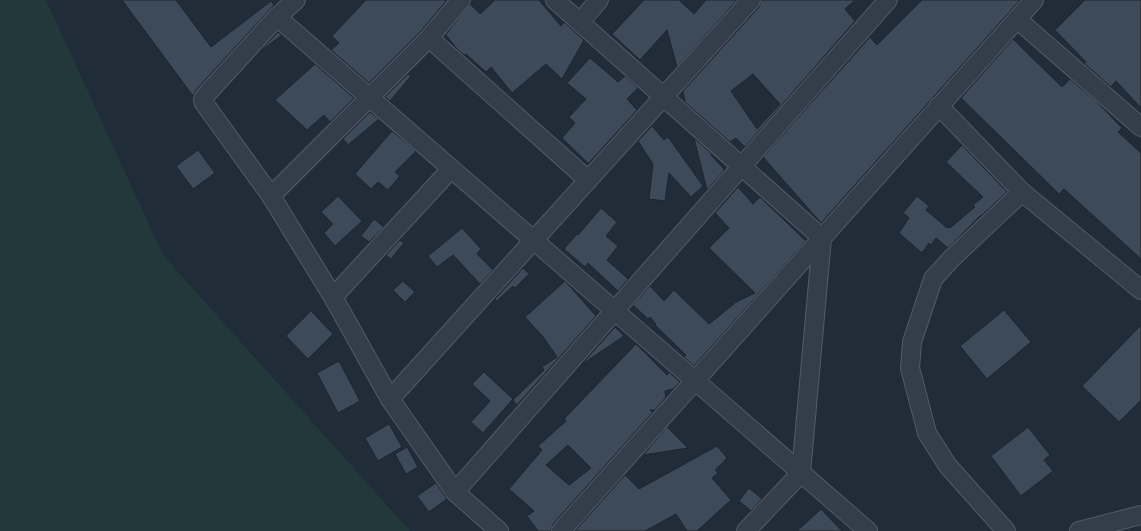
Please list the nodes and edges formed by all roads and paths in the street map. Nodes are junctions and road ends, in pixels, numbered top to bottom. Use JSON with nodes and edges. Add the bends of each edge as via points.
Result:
{"nodes":[{"id":1,"x":296,"y":0,"type":"edge"},
{"id":2,"x":461,"y":0,"type":"edge"},
{"id":3,"x":555,"y":0,"type":"edge"},
{"id":4,"x":599,"y":0,"type":"edge"},
{"id":5,"x":750,"y":0,"type":"edge"},
{"id":6,"x":888,"y":0,"type":"edge"},
{"id":7,"x":1034,"y":0,"type":"edge"},
{"id":8,"x":277,"y":17,"type":"junction"},
{"id":9,"x":1017,"y":19,"type":"junction"},
{"id":10,"x":580,"y":22,"type":"junction"},
{"id":11,"x":429,"y":38,"type":"junction"},
{"id":12,"x":664,"y":96,"type":"junction"},
{"id":13,"x":369,"y":98,"type":"junction"},
{"id":14,"x":939,"y":106,"type":"junction"},
{"id":15,"x":1141,"y":127,"type":"edge"},
{"id":16,"x":742,"y":166,"type":"junction"},
{"id":17,"x":451,"y":169,"type":"junction"},
{"id":18,"x":588,"y":180,"type":"junction"},
{"id":19,"x":1022,"y":192,"type":"junction"},
{"id":20,"x":271,"y":196,"type":"junction"},
{"id":21,"x":822,"y":238,"type":"junction"},
{"id":22,"x":534,"y":241,"type":"junction"},
{"id":23,"x":1141,"y":290,"type":"edge"},
{"id":24,"x":333,"y":297,"type":"junction"},
{"id":25,"x":615,"y":311,"type":"junction"},
{"id":26,"x":695,"y":381,"type":"junction"},
{"id":27,"x":390,"y":399,"type":"junction"},
{"id":28,"x":801,"y":473,"type":"junction"},
{"id":29,"x":455,"y":492,"type":"junction"},
{"id":30,"x":1141,"y":514,"type":"edge"},
{"id":31,"x":499,"y":531,"type":"edge"},
{"id":32,"x":561,"y":531,"type":"edge"},
{"id":33,"x":746,"y":531,"type":"edge"},
{"id":34,"x":868,"y":531,"type":"edge"},
{"id":35,"x":1006,"y":531,"type":"edge"},
{"id":36,"x":1079,"y":531,"type":"edge"}],
"edges":[{"from":1,"to":8,"type":"street"},
{"from":2,"to":11,"type":"street"},
{"from":3,"to":10,"type":"street"},
{"from":4,"to":10,"type":"street"},
{"from":5,"to":12,"type":"street"},
{"from":6,"to":16,"type":"street"},
{"from":7,"to":9,"type":"street"},
{"from":8,"to":13,"type":"street"},
{"from":8,"to":20,"type":"street","via":[[203,100]]},
{"from":9,"to":14,"type":"street"},
{"from":9,"to":15,"type":"street"},
{"from":10,"to":12,"type":"street"},
{"from":11,"to":13,"type":"street"},
{"from":11,"to":18,"type":"street"},
{"from":12,"to":16,"type":"street"},
{"from":12,"to":18,"type":"street"},
{"from":13,"to":17,"type":"street"},
{"from":13,"to":20,"type":"street"},
{"from":14,"to":19,"type":"street"},
{"from":14,"to":21,"type":"street"},
{"from":16,"to":21,"type":"street"},
{"from":16,"to":25,"type":"street"},
{"from":17,"to":22,"type":"street"},
{"from":17,"to":24,"type":"street"},
{"from":18,"to":22,"type":"street"},
{"from":19,"to":23,"type":"street"},
{"from":19,"to":35,"type":"street","via":[[933,279],[912,342],[910,368],[927,433],[948,466]]},
{"from":20,"to":24,"type":"street"},
{"from":21,"to":26,"type":"street"},
{"from":21,"to":28,"type":"street"},
{"from":22,"to":25,"type":"street"},
{"from":22,"to":27,"type":"street"},
{"from":24,"to":27,"type":"street"},
{"from":25,"to":26,"type":"street"},
{"from":25,"to":29,"type":"street"},
{"from":26,"to":28,"type":"street"},
{"from":26,"to":32,"type":"street"},
{"from":27,"to":29,"type":"street"},
{"from":28,"to":33,"type":"street"},
{"from":28,"to":34,"type":"street"},
{"from":29,"to":31,"type":"street"},
{"from":30,"to":36,"type":"street"}]}
